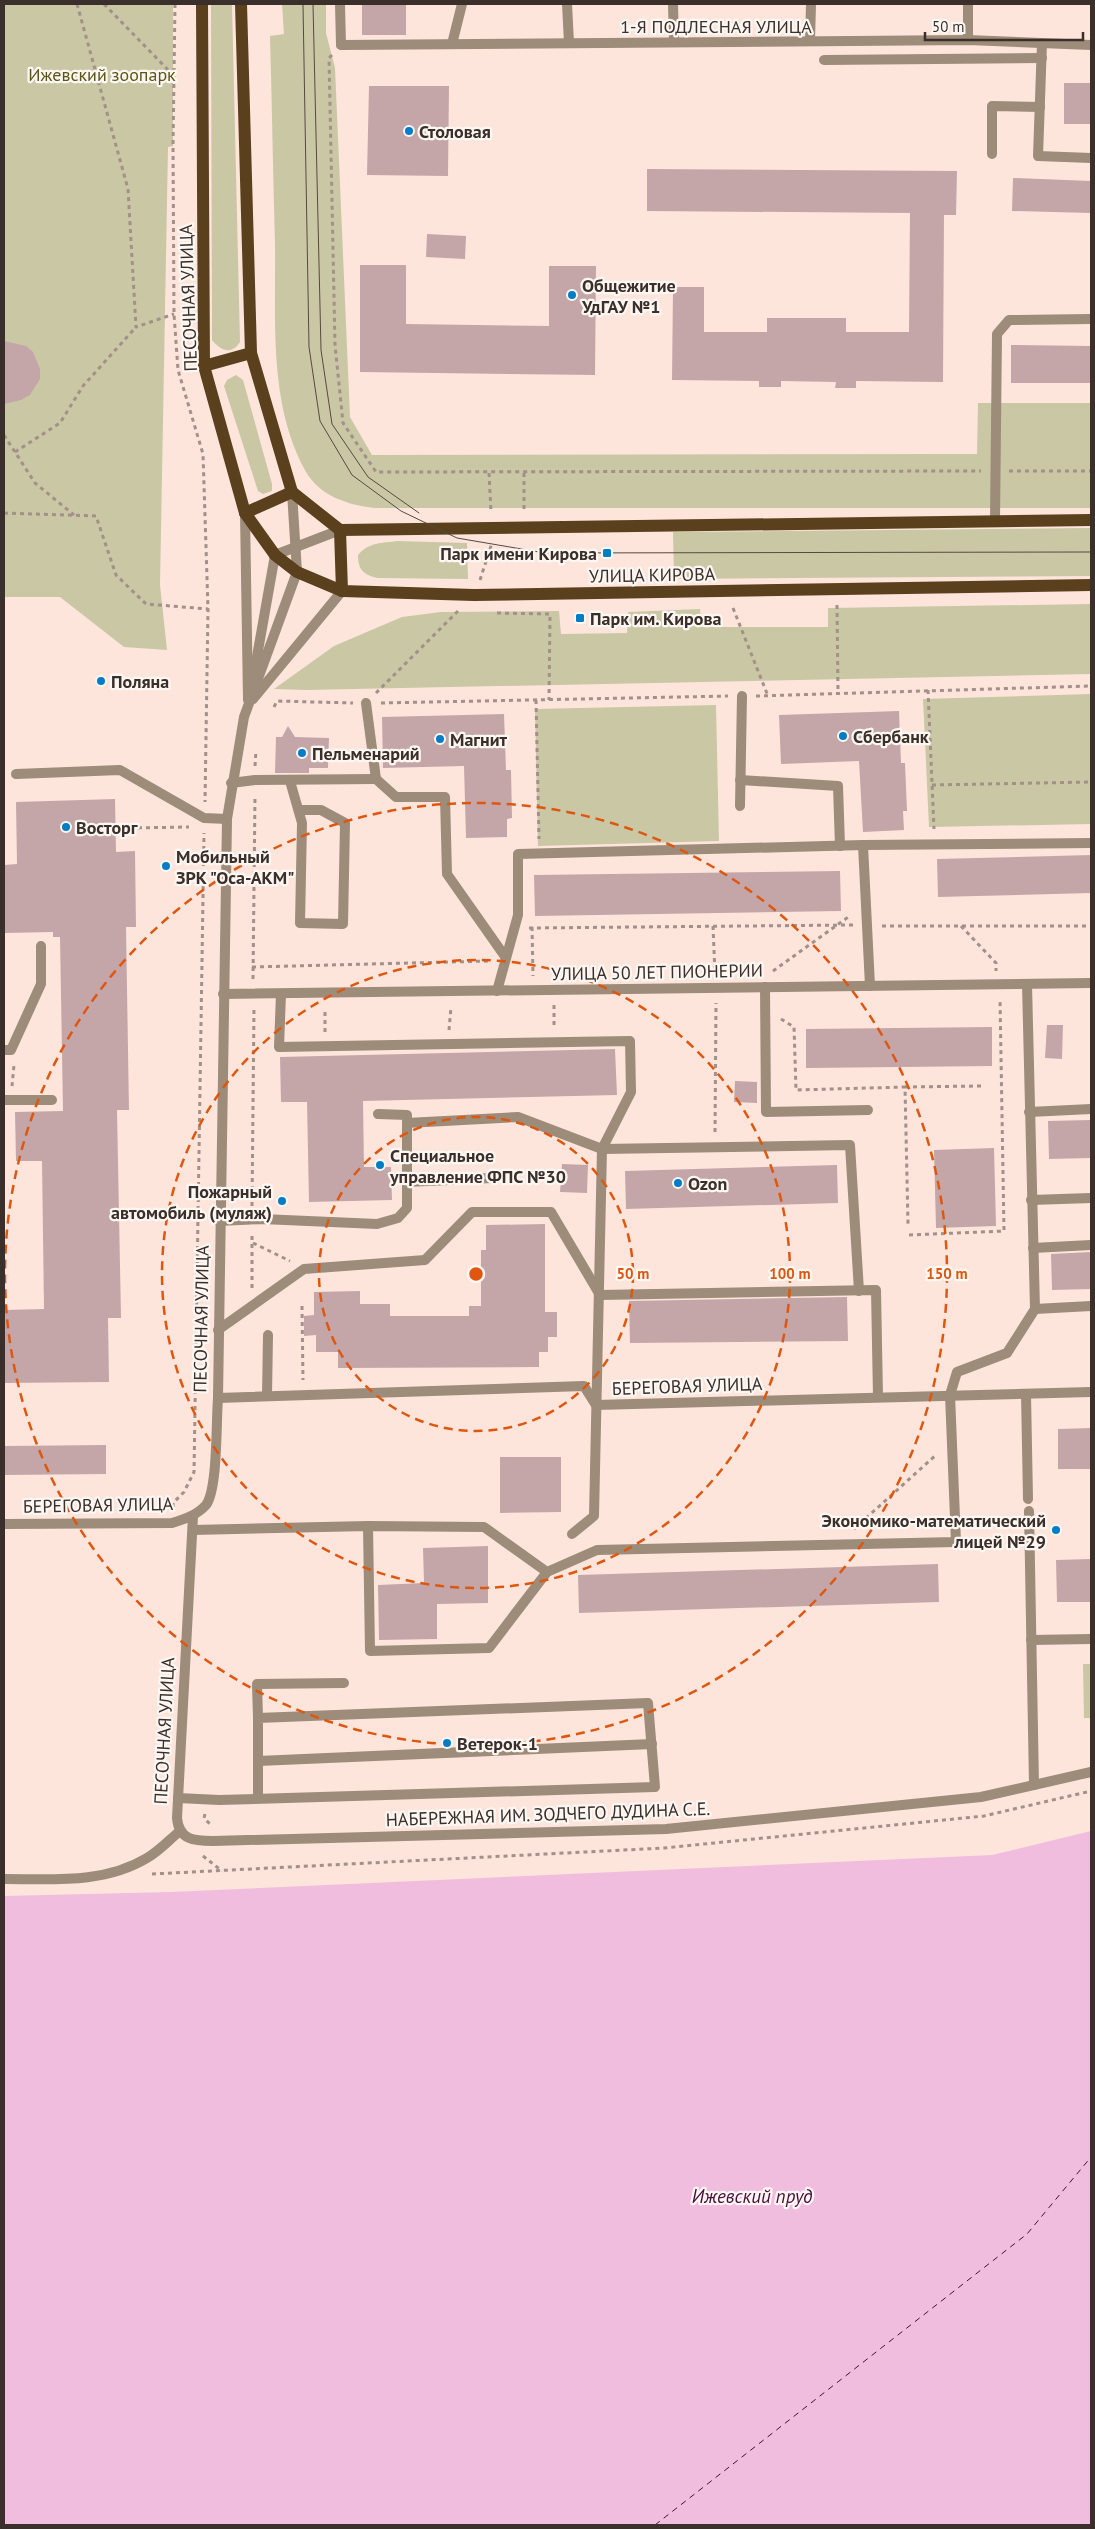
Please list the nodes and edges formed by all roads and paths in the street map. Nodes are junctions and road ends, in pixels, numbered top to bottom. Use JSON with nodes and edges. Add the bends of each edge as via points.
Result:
{"nodes":[{"id":1,"x":77,"y":4,"type":"edge"},
{"id":2,"x":104,"y":4,"type":"edge"},
{"id":3,"x":202,"y":4,"type":"edge"},
{"id":4,"x":241,"y":4,"type":"edge"},
{"id":5,"x":340,"y":4,"type":"edge"},
{"id":6,"x":462,"y":4,"type":"edge"},
{"id":7,"x":567,"y":4,"type":"edge"},
{"id":8,"x":673,"y":4,"type":"edge"},
{"id":9,"x":811,"y":4,"type":"edge"},
{"id":10,"x":968,"y":4,"type":"edge"},
{"id":11,"x":968,"y":40,"type":"junction"},
{"id":12,"x":810,"y":41,"type":"junction"},
{"id":13,"x":674,"y":42,"type":"junction"},
{"id":14,"x":569,"y":43,"type":"junction"},
{"id":15,"x":1042,"y":43,"type":"junction"},
{"id":16,"x":452,"y":44,"type":"junction"},
{"id":17,"x":342,"y":45,"type":"junction"},
{"id":18,"x":1091,"y":45,"type":"edge"},
{"id":19,"x":1042,"y":58,"type":"junction"},
{"id":20,"x":824,"y":60,"type":"dead end"},
{"id":21,"x":174,"y":76,"type":"dead end"},
{"id":22,"x":1040,"y":106,"type":"junction"},
{"id":23,"x":992,"y":154,"type":"dead end"},
{"id":24,"x":1091,"y":158,"type":"edge"},
{"id":25,"x":174,"y":314,"type":"dead end"},
{"id":26,"x":1091,"y":319,"type":"edge"},
{"id":27,"x":136,"y":327,"type":"junction"},
{"id":28,"x":251,"y":353,"type":"junction"},
{"id":29,"x":204,"y":366,"type":"junction"},
{"id":30,"x":4,"y":434,"type":"edge"},
{"id":31,"x":15,"y":452,"type":"junction"},
{"id":32,"x":994,"y":471,"type":"junction"},
{"id":33,"x":1091,"y":471,"type":"edge"},
{"id":34,"x":524,"y":473,"type":"junction"},
{"id":35,"x":292,"y":492,"type":"junction"},
{"id":36,"x":524,"y":509,"type":"dead end"},
{"id":37,"x":4,"y":513,"type":"edge"},
{"id":38,"x":245,"y":513,"type":"junction"},
{"id":39,"x":74,"y":515,"type":"junction"},
{"id":40,"x":994,"y":520,"type":"junction"},
{"id":41,"x":1091,"y":520,"type":"edge"},
{"id":42,"x":340,"y":530,"type":"junction"},
{"id":43,"x":295,"y":547,"type":"junction"},
{"id":44,"x":274,"y":555,"type":"junction"},
{"id":45,"x":296,"y":572,"type":"junction"},
{"id":46,"x":1091,"y":585,"type":"edge"},
{"id":47,"x":837,"y":589,"type":"junction"},
{"id":48,"x":342,"y":591,"type":"junction"},
{"id":49,"x":727,"y":591,"type":"junction"},
{"id":50,"x":208,"y":609,"type":"dead end"},
{"id":51,"x":456,"y":613,"type":"dead end"},
{"id":52,"x":466,"y":613,"type":"dead end"},
{"id":53,"x":494,"y":613,"type":"dead end"},
{"id":54,"x":1091,"y":686,"type":"edge"},
{"id":55,"x":928,"y":690,"type":"junction"},
{"id":56,"x":838,"y":692,"type":"junction"},
{"id":57,"x":742,"y":696,"type":"junction"},
{"id":58,"x":768,"y":696,"type":"junction"},
{"id":59,"x":205,"y":700,"type":"dead end"},
{"id":60,"x":536,"y":700,"type":"junction"},
{"id":61,"x":550,"y":700,"type":"junction"},
{"id":62,"x":366,"y":703,"type":"junction"},
{"id":63,"x":248,"y":706,"type":"junction"},
{"id":64,"x":274,"y":706,"type":"dead end"},
{"id":65,"x":16,"y":774,"type":"dead end"},
{"id":66,"x":376,"y":779,"type":"junction"},
{"id":67,"x":740,"y":780,"type":"junction"},
{"id":68,"x":290,"y":781,"type":"junction"},
{"id":69,"x":1091,"y":782,"type":"edge"},
{"id":70,"x":231,"y":783,"type":"junction"},
{"id":71,"x":932,"y":786,"type":"junction"},
{"id":72,"x":740,"y":806,"type":"dead end"},
{"id":73,"x":299,"y":810,"type":"junction"},
{"id":74,"x":227,"y":818,"type":"junction"},
{"id":75,"x":204,"y":822,"type":"junction"},
{"id":76,"x":130,"y":828,"type":"dead end"},
{"id":77,"x":1091,"y":843,"type":"edge"},
{"id":78,"x":863,"y":845,"type":"junction"},
{"id":79,"x":935,"y":845,"type":"junction"},
{"id":80,"x":840,"y":846,"type":"junction"},
{"id":81,"x":539,"y":853,"type":"junction"},
{"id":82,"x":866,"y":905,"type":"junction"},
{"id":83,"x":532,"y":919,"type":"dead end"},
{"id":84,"x":839,"y":924,"type":"junction"},
{"id":85,"x":867,"y":926,"type":"junction"},
{"id":86,"x":961,"y":926,"type":"junction"},
{"id":87,"x":1091,"y":926,"type":"edge"},
{"id":88,"x":532,"y":928,"type":"junction"},
{"id":89,"x":514,"y":929,"type":"junction"},
{"id":90,"x":41,"y":946,"type":"dead end"},
{"id":91,"x":505,"y":959,"type":"junction"},
{"id":92,"x":996,"y":963,"type":"dead end"},
{"id":93,"x":252,"y":967,"type":"dead end"},
{"id":94,"x":1091,"y":983,"type":"edge"},
{"id":95,"x":1027,"y":984,"type":"junction"},
{"id":96,"x":870,"y":986,"type":"junction"},
{"id":97,"x":750,"y":987,"type":"junction"},
{"id":98,"x":765,"y":987,"type":"junction"},
{"id":99,"x":533,"y":990,"type":"junction"},
{"id":100,"x":497,"y":991,"type":"junction"},
{"id":101,"x":223,"y":994,"type":"junction"},
{"id":102,"x":281,"y":994,"type":"junction"},
{"id":103,"x":1000,"y":999,"type":"dead end"},
{"id":104,"x":554,"y":1005,"type":"dead end"},
{"id":105,"x":451,"y":1006,"type":"dead end"},
{"id":106,"x":325,"y":1008,"type":"dead end"},
{"id":107,"x":716,"y":1020,"type":"dead end"},
{"id":108,"x":554,"y":1042,"type":"junction"},
{"id":109,"x":448,"y":1044,"type":"junction"},
{"id":110,"x":325,"y":1047,"type":"junction"},
{"id":111,"x":4,"y":1050,"type":"edge"},
{"id":112,"x":14,"y":1065,"type":"dead end"},
{"id":113,"x":982,"y":1086,"type":"dead end"},
{"id":114,"x":905,"y":1087,"type":"dead end"},
{"id":115,"x":12,"y":1093,"type":"dead end"},
{"id":116,"x":4,"y":1100,"type":"edge"},
{"id":117,"x":52,"y":1100,"type":"dead end"},
{"id":118,"x":1091,"y":1109,"type":"edge"},
{"id":119,"x":868,"y":1110,"type":"dead end"},
{"id":120,"x":1029,"y":1112,"type":"junction"},
{"id":121,"x":378,"y":1114,"type":"dead end"},
{"id":122,"x":407,"y":1123,"type":"junction"},
{"id":123,"x":715,"y":1147,"type":"junction"},
{"id":124,"x":602,"y":1149,"type":"junction"},
{"id":125,"x":491,"y":1178,"type":"dead end"},
{"id":126,"x":407,"y":1182,"type":"junction"},
{"id":127,"x":1091,"y":1198,"type":"edge"},
{"id":128,"x":1032,"y":1200,"type":"junction"},
{"id":129,"x":219,"y":1221,"type":"junction"},
{"id":130,"x":909,"y":1235,"type":"dead end"},
{"id":131,"x":252,"y":1243,"type":"dead end"},
{"id":132,"x":1091,"y":1246,"type":"edge"},
{"id":133,"x":1033,"y":1248,"type":"junction"},
{"id":134,"x":304,"y":1269,"type":"junction"},
{"id":135,"x":859,"y":1291,"type":"junction"},
{"id":136,"x":600,"y":1295,"type":"junction"},
{"id":137,"x":302,"y":1306,"type":"dead end"},
{"id":138,"x":1091,"y":1306,"type":"edge"},
{"id":139,"x":1035,"y":1308,"type":"junction"},
{"id":140,"x":218,"y":1330,"type":"junction"},
{"id":141,"x":268,"y":1335,"type":"dead end"},
{"id":142,"x":303,"y":1384,"type":"dead end"},
{"id":143,"x":1091,"y":1392,"type":"edge"},
{"id":144,"x":1022,"y":1394,"type":"junction"},
{"id":145,"x":267,"y":1396,"type":"junction"},
{"id":146,"x":950,"y":1396,"type":"junction"},
{"id":147,"x":878,"y":1397,"type":"junction"},
{"id":148,"x":218,"y":1398,"type":"junction"},
{"id":149,"x":596,"y":1405,"type":"junction"},
{"id":150,"x":952,"y":1440,"type":"junction"},
{"id":151,"x":1028,"y":1499,"type":"dead end"},
{"id":152,"x":1029,"y":1511,"type":"dead end"},
{"id":153,"x":193,"y":1516,"type":"junction"},
{"id":154,"x":172,"y":1523,"type":"junction"},
{"id":155,"x":4,"y":1524,"type":"edge"},
{"id":156,"x":368,"y":1526,"type":"junction"},
{"id":157,"x":192,"y":1530,"type":"junction"},
{"id":158,"x":572,"y":1534,"type":"dead end"},
{"id":159,"x":836,"y":1544,"type":"junction"},
{"id":160,"x":547,"y":1572,"type":"junction"},
{"id":161,"x":1091,"y":1639,"type":"edge"},
{"id":162,"x":1031,"y":1640,"type":"junction"},
{"id":163,"x":344,"y":1683,"type":"dead end"},
{"id":164,"x":258,"y":1718,"type":"junction"},
{"id":165,"x":652,"y":1744,"type":"junction"},
{"id":166,"x":258,"y":1761,"type":"junction"},
{"id":167,"x":1091,"y":1772,"type":"edge"},
{"id":168,"x":1034,"y":1785,"type":"junction"},
{"id":169,"x":178,"y":1798,"type":"junction"},
{"id":170,"x":258,"y":1798,"type":"junction"},
{"id":171,"x":205,"y":1799,"type":"junction"},
{"id":172,"x":212,"y":1827,"type":"dead end"},
{"id":173,"x":182,"y":1834,"type":"junction"},
{"id":174,"x":4,"y":1879,"type":"edge"}],
"edges":[{"from":1,"to":27,"type":"path","via":[[128,189]]},
{"from":2,"to":21,"type":"path"},
{"from":3,"to":29,"type":"main road","name":"ПЕСОЧНАЯ УЛИЦА"},
{"from":4,"to":28,"type":"main road","name":"ПЕСОЧНАЯ УЛИЦА"},
{"from":5,"to":17,"type":"street"},
{"from":6,"to":16,"type":"street"},
{"from":7,"to":14,"type":"street"},
{"from":8,"to":13,"type":"street"},
{"from":9,"to":12,"type":"street"},
{"from":10,"to":11,"type":"street"},
{"from":11,"to":12,"type":"street","name":"1-Я ПОДЛЕСНАЯ УЛИЦА"},
{"from":11,"to":15,"type":"street","name":"1-Я ПОДЛЕСНАЯ УЛИЦА"},
{"from":12,"to":13,"type":"street","name":"1-Я ПОДЛЕСНАЯ УЛИЦА"},
{"from":13,"to":14,"type":"street","name":"1-Я ПОДЛЕСНАЯ УЛИЦА"},
{"from":14,"to":16,"type":"street","name":"1-Я ПОДЛЕСНАЯ УЛИЦА"},
{"from":15,"to":18,"type":"street","name":"1-Я ПОДЛЕСНАЯ УЛИЦА"},
{"from":15,"to":19,"type":"street"},
{"from":16,"to":17,"type":"street","name":"1-Я ПОДЛЕСНАЯ УЛИЦА"},
{"from":17,"to":34,"type":"path","via":[[329,58],[334,345],[343,423],[376,472]]},
{"from":19,"to":20,"type":"street"},
{"from":19,"to":22,"type":"street"},
{"from":22,"to":23,"type":"street","via":[[992,106]]},
{"from":22,"to":24,"type":"street","via":[[1038,156]]},
{"from":25,"to":27,"type":"path"},
{"from":26,"to":32,"type":"street","via":[[1009,320],[997,334]]},
{"from":27,"to":31,"type":"path","via":[[83,386],[60,423]]},
{"from":28,"to":29,"type":"main road"},
{"from":28,"to":35,"type":"main road","name":"ПЕСОЧНАЯ УЛИЦА"},
{"from":29,"to":38,"type":"main road","name":"ПЕСОЧНАЯ УЛИЦА"},
{"from":30,"to":31,"type":"path"},
{"from":31,"to":39,"type":"path","via":[[35,483]]},
{"from":32,"to":33,"type":"path"},
{"from":32,"to":34,"type":"path"},
{"from":32,"to":40,"type":"street"},
{"from":34,"to":36,"type":"path"},
{"from":35,"to":38,"type":"main road"},
{"from":35,"to":42,"type":"main road"},
{"from":35,"to":43,"type":"street","name":"ПЕСОЧНАЯ УЛИЦА"},
{"from":37,"to":39,"type":"path"},
{"from":38,"to":44,"type":"main road","name":"УЛИЦА КИРОВА"},
{"from":38,"to":63,"type":"street","name":"ПЕСОЧНАЯ УЛИЦА"},
{"from":39,"to":50,"type":"path","via":[[96,516],[116,575],[146,604]]},
{"from":40,"to":41,"type":"main road"},
{"from":40,"to":42,"type":"main road"},
{"from":42,"to":43,"type":"street"},
{"from":42,"to":48,"type":"main road"},
{"from":43,"to":44,"type":"street"},
{"from":43,"to":45,"type":"street","name":"ПЕСОЧНАЯ УЛИЦА"},
{"from":44,"to":45,"type":"main road","name":"УЛИЦА КИРОВА"},
{"from":44,"to":63,"type":"street","name":"ПЕСОЧНАЯ УЛИЦА"},
{"from":45,"to":48,"type":"main road","name":"УЛИЦА КИРОВА"},
{"from":45,"to":63,"type":"street","name":"ПЕСОЧНАЯ УЛИЦА"},
{"from":46,"to":47,"type":"main road","name":"УЛИЦА КИРОВА"},
{"from":47,"to":49,"type":"main road","name":"УЛИЦА КИРОВА"},
{"from":47,"to":56,"type":"path"},
{"from":48,"to":49,"type":"main road","name":"УЛИЦА КИРОВА","via":[[474,595]]},
{"from":48,"to":63,"type":"street","name":"ПЕСОЧНАЯ УЛИЦА"},
{"from":49,"to":58,"type":"path"},
{"from":51,"to":52,"type":"path"},
{"from":53,"to":61,"type":"path","via":[[550,614]]},
{"from":54,"to":55,"type":"path"},
{"from":55,"to":56,"type":"path"},
{"from":55,"to":71,"type":"path"},
{"from":56,"to":58,"type":"path"},
{"from":57,"to":58,"type":"path"},
{"from":57,"to":61,"type":"path"},
{"from":57,"to":67,"type":"street"},
{"from":59,"to":75,"type":"path"},
{"from":60,"to":61,"type":"path"},
{"from":60,"to":62,"type":"path"},
{"from":60,"to":81,"type":"path"},
{"from":62,"to":64,"type":"path","via":[[277,701]]},
{"from":62,"to":66,"type":"street"},
{"from":63,"to":70,"type":"street","name":"ПЕСОЧНАЯ УЛИЦА"},
{"from":65,"to":75,"type":"street","via":[[120,770]]},
{"from":66,"to":68,"type":"street"},
{"from":66,"to":91,"type":"street","via":[[396,797],[445,797],[447,874]]},
{"from":67,"to":72,"type":"street"},
{"from":67,"to":80,"type":"street","via":[[838,786]]},
{"from":68,"to":70,"type":"street"},
{"from":68,"to":73,"type":"street"},
{"from":69,"to":71,"type":"path"},
{"from":70,"to":74,"type":"street","name":"ПЕСОЧНАЯ УЛИЦА"},
{"from":71,"to":79,"type":"path"},
{"from":73,"to":73,"type":"street","via":[[302,823],[300,923],[343,924],[345,823],[321,810]]},
{"from":74,"to":75,"type":"street"},
{"from":74,"to":101,"type":"street","name":"ПЕСОЧНАЯ УЛИЦА"},
{"from":75,"to":76,"type":"path"},
{"from":75,"to":154,"type":"path","via":[[194,1472],[184,1492],[172,1503]]},
{"from":77,"to":79,"type":"street"},
{"from":78,"to":79,"type":"street"},
{"from":78,"to":80,"type":"street"},
{"from":78,"to":82,"type":"street"},
{"from":80,"to":81,"type":"street"},
{"from":81,"to":89,"type":"street","via":[[518,854],[518,914]]},
{"from":82,"to":84,"type":"path"},
{"from":82,"to":85,"type":"street"},
{"from":83,"to":88,"type":"path"},
{"from":84,"to":88,"type":"path"},
{"from":84,"to":97,"type":"path"},
{"from":85,"to":86,"type":"path"},
{"from":85,"to":96,"type":"street"},
{"from":86,"to":87,"type":"path"},
{"from":86,"to":92,"type":"path"},
{"from":88,"to":89,"type":"path"},
{"from":88,"to":99,"type":"path"},
{"from":89,"to":91,"type":"street"},
{"from":90,"to":111,"type":"street","via":[[41,984],[12,1050]]},
{"from":91,"to":93,"type":"path"},
{"from":91,"to":100,"type":"street"},
{"from":94,"to":95,"type":"street","name":"УЛИЦА 50 ЛЕТ ПИОНЕРИИ"},
{"from":95,"to":96,"type":"street","name":"УЛИЦА 50 ЛЕТ ПИОНЕРИИ"},
{"from":95,"to":120,"type":"street"},
{"from":96,"to":98,"type":"street","name":"УЛИЦА 50 ЛЕТ ПИОНЕРИИ"},
{"from":97,"to":98,"type":"street","name":"УЛИЦА 50 ЛЕТ ПИОНЕРИИ"},
{"from":97,"to":99,"type":"street","name":"УЛИЦА 50 ЛЕТ ПИОНЕРИИ"},
{"from":98,"to":119,"type":"street","via":[[766,1112]]},
{"from":99,"to":100,"type":"street","name":"УЛИЦА 50 ЛЕТ ПИОНЕРИИ"},
{"from":100,"to":102,"type":"street","name":"УЛИЦА 50 ЛЕТ ПИОНЕРИИ"},
{"from":101,"to":102,"type":"street","name":"УЛИЦА 50 ЛЕТ ПИОНЕРИИ"},
{"from":101,"to":129,"type":"street","name":"ПЕСОЧНАЯ УЛИЦА"},
{"from":102,"to":110,"type":"street","via":[[279,1048]]},
{"from":103,"to":130,"type":"path","via":[[1004,1231]]},
{"from":104,"to":108,"type":"path"},
{"from":105,"to":109,"type":"path"},
{"from":106,"to":110,"type":"path"},
{"from":107,"to":123,"type":"path"},
{"from":108,"to":109,"type":"street"},
{"from":108,"to":124,"type":"street","via":[[630,1040],[631,1092]]},
{"from":109,"to":110,"type":"street"},
{"from":112,"to":115,"type":"path"},
{"from":113,"to":114,"type":"path"},
{"from":116,"to":117,"type":"street"},
{"from":118,"to":120,"type":"street"},
{"from":120,"to":128,"type":"street"},
{"from":121,"to":122,"type":"street","via":[[407,1115]]},
{"from":122,"to":124,"type":"street","via":[[518,1117]]},
{"from":122,"to":126,"type":"street"},
{"from":123,"to":124,"type":"street"},
{"from":123,"to":135,"type":"street","via":[[850,1145]]},
{"from":124,"to":136,"type":"street"},
{"from":125,"to":126,"type":"street"},
{"from":126,"to":129,"type":"street","via":[[407,1208],[398,1218],[377,1224],[262,1219]]},
{"from":127,"to":128,"type":"street"},
{"from":128,"to":133,"type":"street"},
{"from":129,"to":140,"type":"street","name":"ПЕСОЧНАЯ УЛИЦА"},
{"from":131,"to":134,"type":"path"},
{"from":132,"to":133,"type":"street"},
{"from":133,"to":139,"type":"street"},
{"from":134,"to":136,"type":"street","via":[[425,1260],[472,1212],[551,1212]]},
{"from":134,"to":140,"type":"street"},
{"from":135,"to":136,"type":"street"},
{"from":135,"to":147,"type":"street","via":[[876,1290]]},
{"from":136,"to":149,"type":"street"},
{"from":137,"to":142,"type":"path"},
{"from":138,"to":139,"type":"street"},
{"from":139,"to":146,"type":"street","via":[[1007,1352],[957,1372]]},
{"from":140,"to":148,"type":"street","name":"ПЕСОЧНАЯ УЛИЦА"},
{"from":141,"to":145,"type":"street"},
{"from":143,"to":144,"type":"street","name":"БЕРЕГОВАЯ УЛИЦА"},
{"from":144,"to":146,"type":"street","name":"БЕРЕГОВАЯ УЛИЦА"},
{"from":144,"to":151,"type":"street"},
{"from":145,"to":148,"type":"street","name":"БЕРЕГОВАЯ УЛИЦА"},
{"from":145,"to":149,"type":"street","name":"БЕРЕГОВАЯ УЛИЦА","via":[[584,1386]]},
{"from":146,"to":147,"type":"street","name":"БЕРЕГОВАЯ УЛИЦА"},
{"from":146,"to":150,"type":"street"},
{"from":147,"to":149,"type":"street","name":"БЕРЕГОВАЯ УЛИЦА"},
{"from":148,"to":153,"type":"street","name":"ПЕСОЧНАЯ УЛИЦА","via":[[212,1489],[206,1504]]},
{"from":149,"to":158,"type":"street","via":[[594,1516]]},
{"from":150,"to":159,"type":"path"},
{"from":150,"to":159,"type":"street","via":[[956,1542]]},
{"from":152,"to":162,"type":"street"},
{"from":153,"to":154,"type":"street","name":"БЕРЕГОВАЯ УЛИЦА"},
{"from":153,"to":157,"type":"street","name":"ПЕСОЧНАЯ УЛИЦА"},
{"from":154,"to":155,"type":"street","name":"БЕРЕГОВАЯ УЛИЦА"},
{"from":156,"to":157,"type":"street"},
{"from":156,"to":160,"type":"street","via":[[484,1526]]},
{"from":156,"to":160,"type":"street","via":[[370,1651],[489,1648]]},
{"from":157,"to":169,"type":"street","name":"ПЕСОЧНАЯ УЛИЦА"},
{"from":159,"to":160,"type":"street","via":[[597,1550]]},
{"from":161,"to":162,"type":"street"},
{"from":162,"to":168,"type":"street"},
{"from":163,"to":164,"type":"street","via":[[257,1684]]},
{"from":164,"to":165,"type":"street","via":[[648,1703]]},
{"from":164,"to":166,"type":"street"},
{"from":165,"to":166,"type":"street"},
{"from":165,"to":170,"type":"street","via":[[655,1787]]},
{"from":166,"to":170,"type":"street"},
{"from":167,"to":168,"type":"street","name":"НАБЕРЕЖНАЯ ИМ. ЗОДЧЕГО ДУДИНА С.Е."},
{"from":168,"to":173,"type":"street","name":"НАБЕРЕЖНАЯ ИМ. ЗОДЧЕГО ДУДИНА С.Е.","via":[[981,1797],[666,1829],[213,1841],[198,1841]]},
{"from":169,"to":171,"type":"street"},
{"from":169,"to":173,"type":"street","name":"ПЕСОЧНАЯ УЛИЦА","via":[[177,1818]]},
{"from":170,"to":171,"type":"street"},
{"from":171,"to":172,"type":"path","via":[[204,1818]]},
{"from":173,"to":174,"type":"street","via":[[130,1868],[102,1876]]}]}
